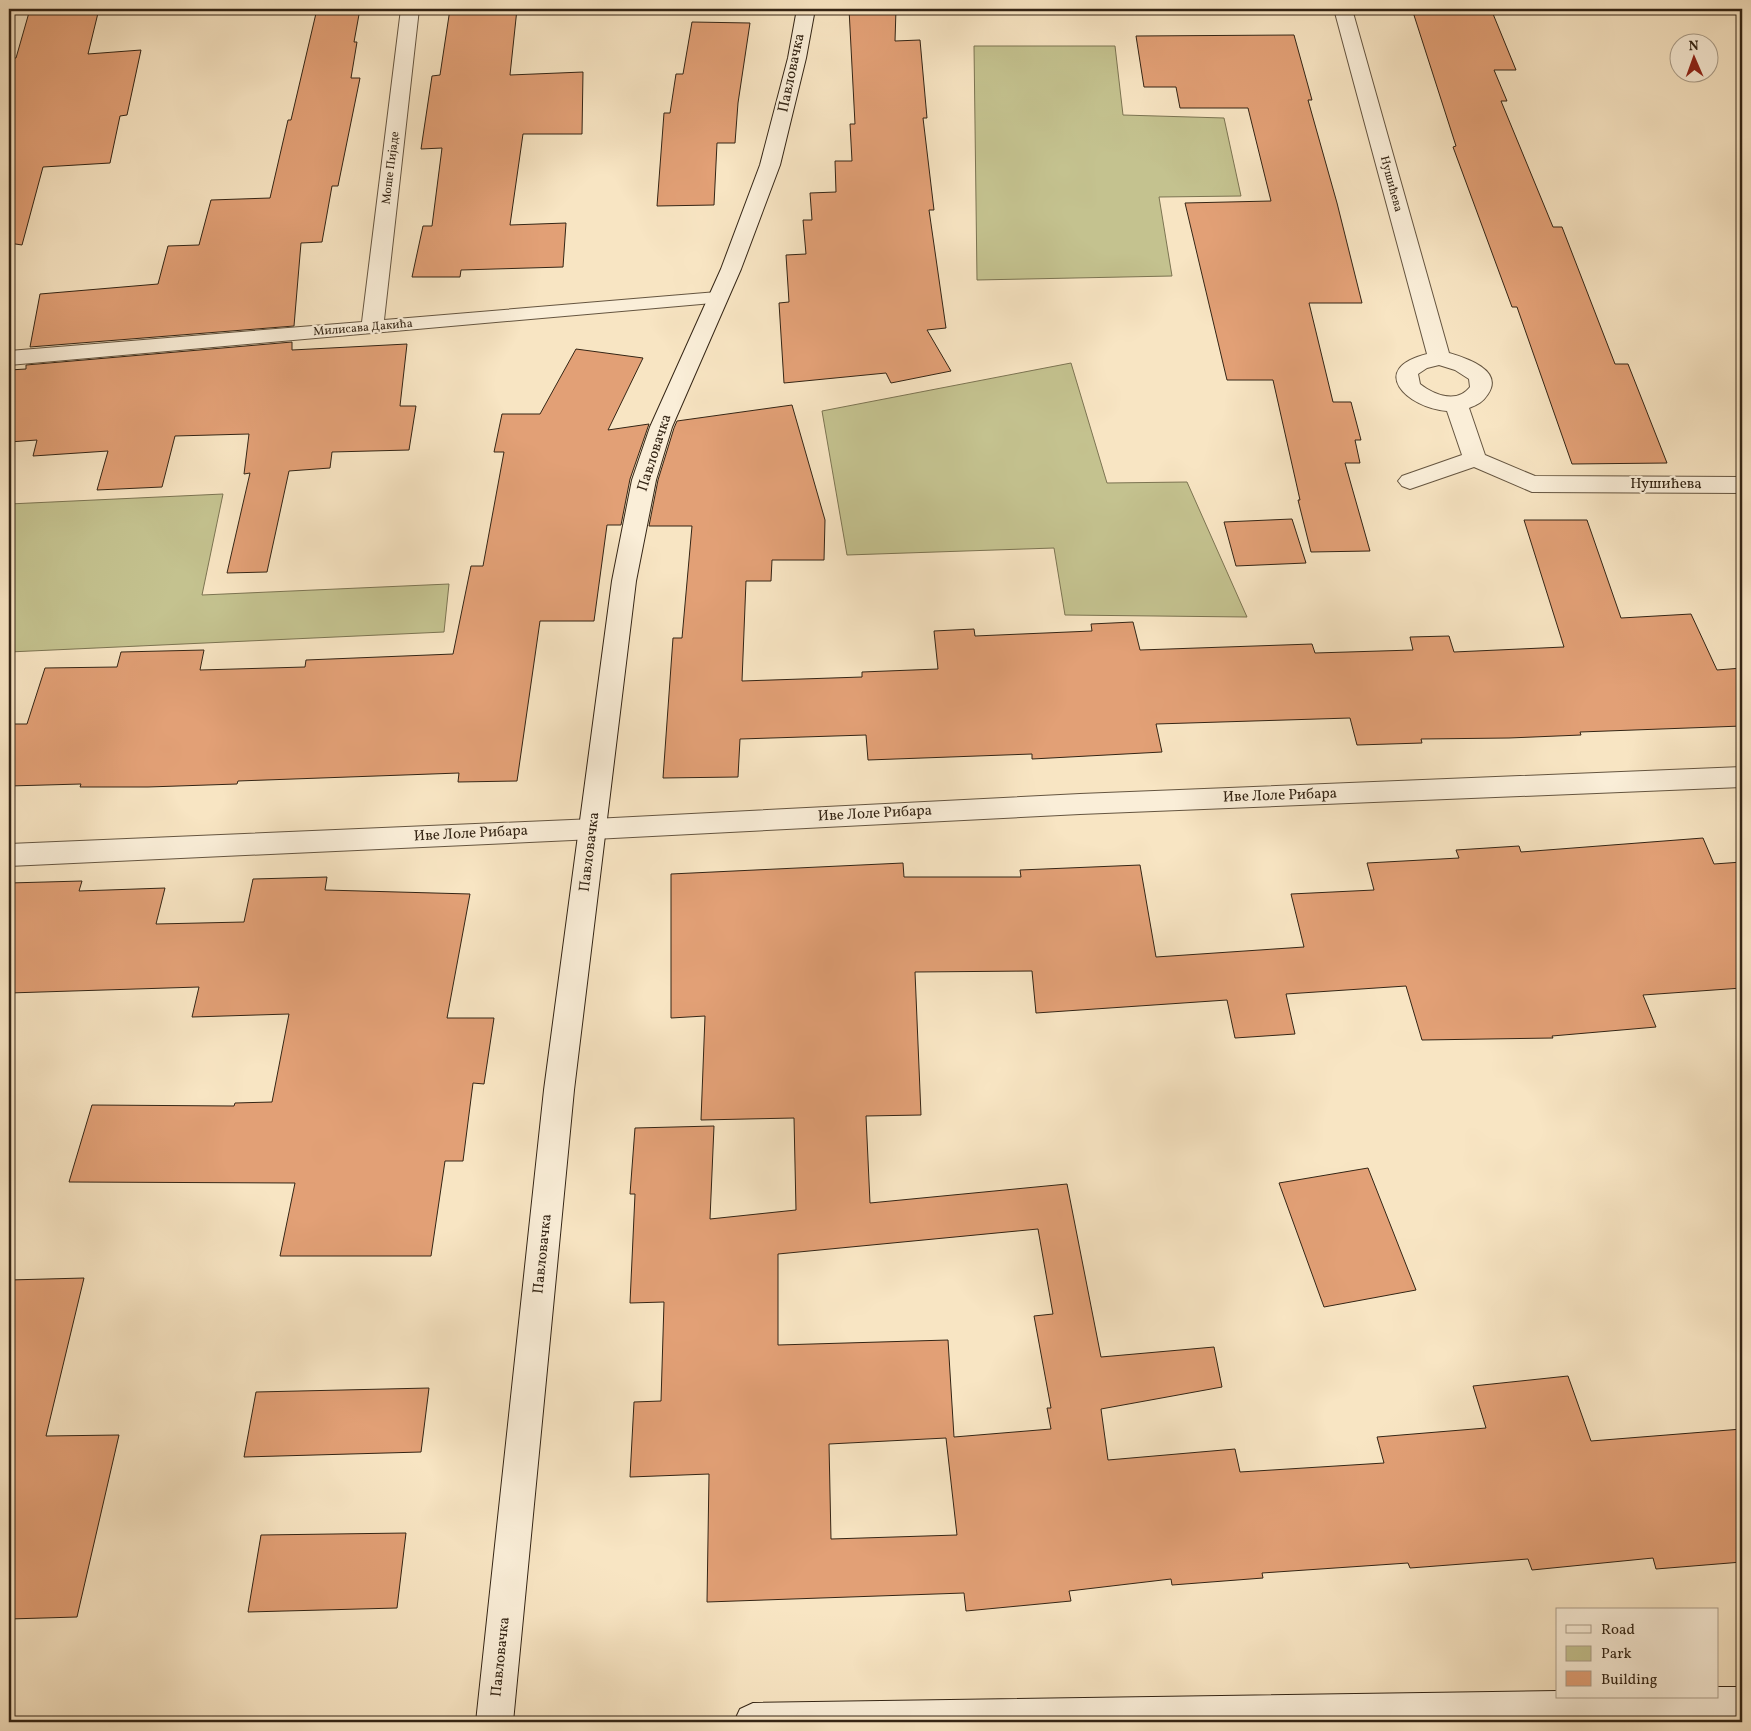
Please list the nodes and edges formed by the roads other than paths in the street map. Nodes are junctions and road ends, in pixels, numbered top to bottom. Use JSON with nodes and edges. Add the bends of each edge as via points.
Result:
{"nodes":[{"id":1,"x":410,"y":9,"type":"edge"},
{"id":2,"x":806,"y":9,"type":"edge"},
{"id":3,"x":1343,"y":9,"type":"edge"},
{"id":4,"x":717,"y":298,"type":"junction"},
{"id":5,"x":372,"y":327,"type":"junction"},
{"id":6,"x":9,"y":358,"type":"edge"},
{"id":7,"x":1439,"y":358,"type":"junction"},
{"id":8,"x":1456,"y":403,"type":"junction"},
{"id":9,"x":1475,"y":459,"type":"junction"},
{"id":10,"x":1410,"y":481,"type":"dead end"},
{"id":11,"x":1742,"y":485,"type":"edge"},
{"id":12,"x":1742,"y":777,"type":"edge"},
{"id":13,"x":594,"y":829,"type":"junction"},
{"id":14,"x":9,"y":855,"type":"edge"},
{"id":15,"x":1742,"y":1705,"type":"edge"},
{"id":16,"x":494,"y":1722,"type":"edge"},
{"id":17,"x":753,"y":1722,"type":"edge"}],
"edges":[{"from":1,"to":5,"type":"street","name":"Моше Пијаде"},
{"from":2,"to":4,"type":"street","name":"Павловачка","via":[[770,165]]},
{"from":3,"to":7,"type":"street","name":"Нушићева"},
{"from":4,"to":5,"type":"street","name":"Милисава Дакића"},
{"from":4,"to":13,"type":"street","name":"Павловачка","via":[[661,427],[644,480],[624,581]]},
{"from":5,"to":6,"type":"street","name":"Милисава Дакића"},
{"from":7,"to":8,"type":"street","via":[[1465,365],[1480,380],[1481,388],[1476,395]]},
{"from":7,"to":8,"type":"street","via":[[1416,364],[1409,370],[1410,386],[1428,399]]},
{"from":8,"to":9,"type":"street"},
{"from":9,"to":10,"type":"street"},
{"from":9,"to":11,"type":"street","name":"Нушићева","via":[[1532,484]]},
{"from":12,"to":13,"type":"street","name":"Иве Лоле Рибара","via":[[1080,804]]},
{"from":13,"to":14,"type":"street","name":"Иве Лоле Рибара"},
{"from":13,"to":16,"type":"street","name":"Павловачка","via":[[559,1090]]},
{"from":15,"to":17,"type":"street"}]}
